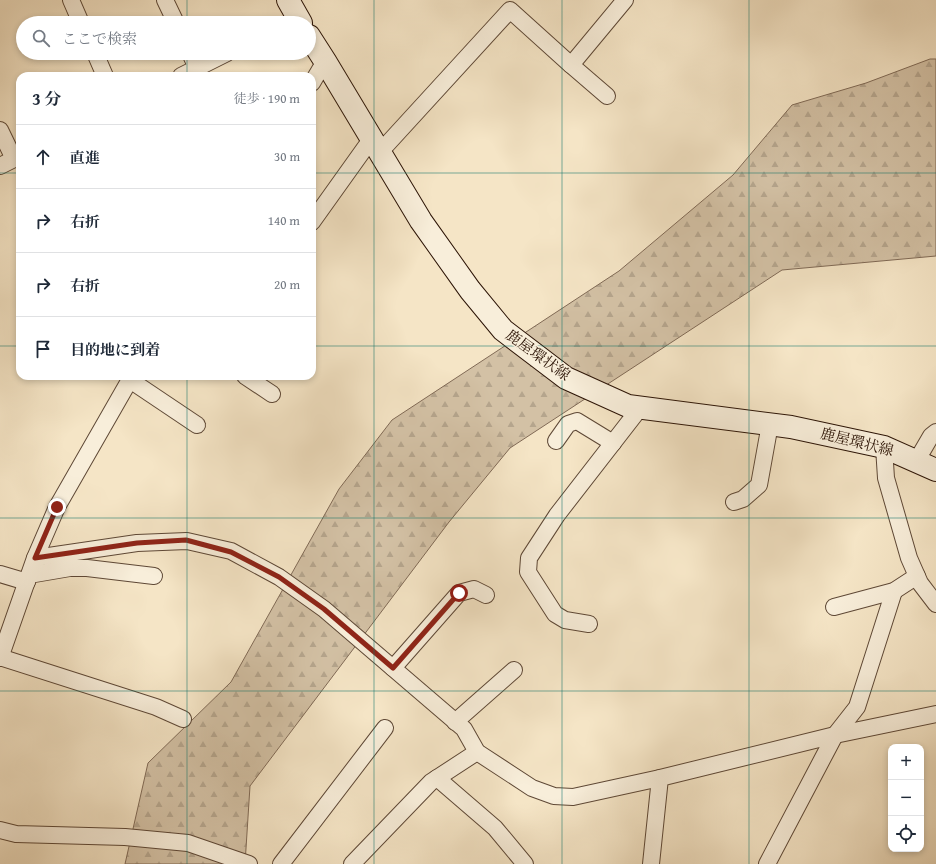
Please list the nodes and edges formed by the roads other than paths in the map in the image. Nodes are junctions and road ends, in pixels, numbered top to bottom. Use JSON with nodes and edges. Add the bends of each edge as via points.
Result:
{"nodes":[{"id":1,"x":71,"y":0,"type":"edge"},
{"id":2,"x":165,"y":0,"type":"edge"},
{"id":3,"x":625,"y":0,"type":"edge"},
{"id":4,"x":78,"y":16,"type":"edge"},
{"id":5,"x":173,"y":16,"type":"edge"},
{"id":6,"x":316,"y":47,"type":"edge"},
{"id":7,"x":98,"y":60,"type":"edge"},
{"id":8,"x":193,"y":60,"type":"edge"},
{"id":9,"x":213,"y":60,"type":"edge"},
{"id":10,"x":325,"y":61,"type":"junction"},
{"id":11,"x":571,"y":65,"type":"junction"},
{"id":12,"x":197,"y":68,"type":"junction"},
{"id":13,"x":103,"y":72,"type":"edge"},
{"id":14,"x":189,"y":72,"type":"edge"},
{"id":15,"x":316,"y":76,"type":"edge"},
{"id":16,"x":607,"y":96,"type":"dead end"},
{"id":17,"x":0,"y":130,"type":"edge"},
{"id":18,"x":376,"y":145,"type":"junction"},
{"id":19,"x":11,"y":160,"type":"edge"},
{"id":20,"x":316,"y":217,"type":"edge"},
{"id":21,"x":130,"y":380,"type":"edge"},
{"id":22,"x":134,"y":380,"type":"edge"},
{"id":23,"x":251,"y":380,"type":"edge"},
{"id":24,"x":272,"y":394,"type":"dead end"},
{"id":25,"x":640,"y":408,"type":"junction"},
{"id":26,"x":770,"y":424,"type":"junction"},
{"id":27,"x":197,"y":425,"type":"dead end"},
{"id":28,"x":936,"y":432,"type":"edge"},
{"id":29,"x":556,"y":441,"type":"dead end"},
{"id":30,"x":612,"y":444,"type":"junction"},
{"id":31,"x":884,"y":446,"type":"junction"},
{"id":32,"x":917,"y":460,"type":"junction"},
{"id":33,"x":936,"y":470,"type":"edge"},
{"id":34,"x":734,"y":502,"type":"dead end"},
{"id":35,"x":35,"y":558,"type":"junction"},
{"id":36,"x":0,"y":574,"type":"edge"},
{"id":37,"x":154,"y":576,"type":"dead end"},
{"id":38,"x":917,"y":576,"type":"junction"},
{"id":39,"x":28,"y":578,"type":"junction"},
{"id":40,"x":894,"y":591,"type":"junction"},
{"id":41,"x":486,"y":595,"type":"dead end"},
{"id":42,"x":936,"y":604,"type":"edge"},
{"id":43,"x":834,"y":607,"type":"dead end"},
{"id":44,"x":589,"y":624,"type":"dead end"},
{"id":45,"x":3,"y":639,"type":"edge"},
{"id":46,"x":0,"y":658,"type":"edge"},
{"id":47,"x":393,"y":668,"type":"junction"},
{"id":48,"x":514,"y":670,"type":"dead end"},
{"id":49,"x":936,"y":714,"type":"edge"},
{"id":50,"x":183,"y":719,"type":"dead end"},
{"id":51,"x":456,"y":722,"type":"junction"},
{"id":52,"x":385,"y":728,"type":"dead end"},
{"id":53,"x":835,"y":735,"type":"junction"},
{"id":54,"x":477,"y":752,"type":"junction"},
{"id":55,"x":437,"y":778,"type":"junction"},
{"id":56,"x":660,"y":778,"type":"junction"},
{"id":57,"x":0,"y":830,"type":"edge"},
{"id":58,"x":249,"y":864,"type":"edge"},
{"id":59,"x":281,"y":864,"type":"edge"},
{"id":60,"x":352,"y":864,"type":"edge"},
{"id":61,"x":525,"y":864,"type":"edge"},
{"id":62,"x":651,"y":864,"type":"edge"},
{"id":63,"x":767,"y":864,"type":"edge"}],
"edges":[{"from":1,"to":4,"type":"street"},
{"from":2,"to":5,"type":"street"},
{"from":3,"to":11,"type":"street"},
{"from":6,"to":10,"type":"main road","name":"鹿屋環状線"},
{"from":7,"to":13,"type":"street"},
{"from":8,"to":12,"type":"street"},
{"from":9,"to":12,"type":"street"},
{"from":10,"to":15,"type":"street"},
{"from":10,"to":18,"type":"main road","name":"鹿屋環状線"},
{"from":11,"to":16,"type":"street"},
{"from":11,"to":18,"type":"street","via":[[510,10]]},
{"from":12,"to":14,"type":"street"},
{"from":17,"to":19,"type":"street"},
{"from":18,"to":20,"type":"street"},
{"from":18,"to":25,"type":"main road","name":"鹿屋環状線","via":[[421,221],[470,290],[503,330],[566,378],[628,406]]},
{"from":21,"to":35,"type":"street","via":[[57,507]]},
{"from":22,"to":27,"type":"street"},
{"from":23,"to":24,"type":"street"},
{"from":25,"to":26,"type":"main road","name":"鹿屋環状線"},
{"from":25,"to":30,"type":"street"},
{"from":26,"to":31,"type":"main road","name":"鹿屋環状線"},
{"from":26,"to":34,"type":"street","via":[[759,485],[743,499]]},
{"from":28,"to":32,"type":"street"},
{"from":29,"to":30,"type":"street","via":[[568,424],[577,421]]},
{"from":30,"to":44,"type":"street","via":[[557,515],[529,558],[528,572],[555,614],[565,620]]},
{"from":31,"to":32,"type":"main road","name":"鹿屋環状線"},
{"from":31,"to":38,"type":"street","via":[[886,478],[909,558]]},
{"from":32,"to":33,"type":"main road","name":"鹿屋環状線"},
{"from":35,"to":39,"type":"street"},
{"from":35,"to":47,"type":"street","via":[[137,543],[186,540],[231,552],[279,577],[324,609]]},
{"from":36,"to":39,"type":"street"},
{"from":37,"to":39,"type":"street","via":[[70,568]]},
{"from":38,"to":40,"type":"street"},
{"from":38,"to":42,"type":"street"},
{"from":39,"to":45,"type":"street"},
{"from":40,"to":43,"type":"street"},
{"from":40,"to":53,"type":"street","via":[[857,707]]},
{"from":41,"to":47,"type":"street","via":[[474,589],[459,593]]},
{"from":45,"to":46,"type":"street"},
{"from":46,"to":50,"type":"street","via":[[156,707]]},
{"from":47,"to":51,"type":"street"},
{"from":48,"to":51,"type":"street"},
{"from":49,"to":53,"type":"street"},
{"from":51,"to":54,"type":"street","via":[[464,729]]},
{"from":52,"to":59,"type":"street"},
{"from":53,"to":56,"type":"street"},
{"from":53,"to":63,"type":"street"},
{"from":54,"to":55,"type":"street"},
{"from":54,"to":56,"type":"street","via":[[532,788],[554,796],[573,797]]},
{"from":55,"to":60,"type":"street"},
{"from":55,"to":61,"type":"street","via":[[495,828]]},
{"from":56,"to":62,"type":"street"},
{"from":57,"to":58,"type":"street","via":[[16,834],[125,837],[188,843]]}]}
